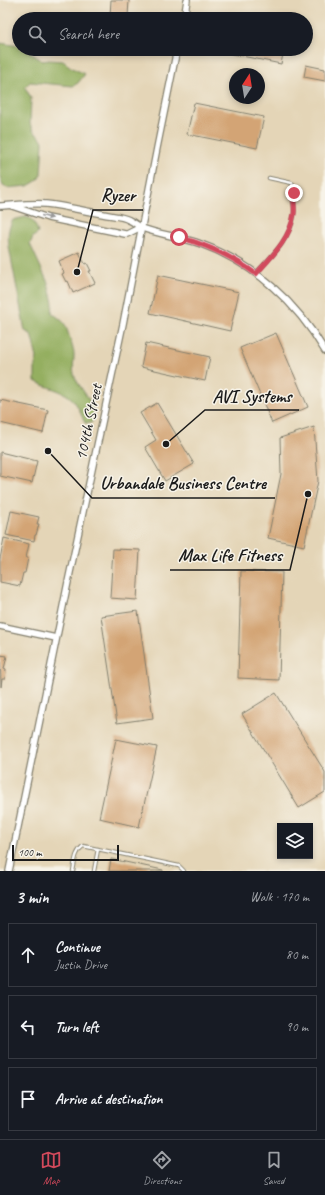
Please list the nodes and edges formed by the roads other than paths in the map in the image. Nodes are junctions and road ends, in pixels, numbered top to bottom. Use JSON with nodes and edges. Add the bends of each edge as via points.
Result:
{"nodes":[{"id":1,"x":187,"y":0,"type":"edge"},
{"id":2,"x":185,"y":12,"type":"edge"},
{"id":3,"x":177,"y":56,"type":"edge"},
{"id":4,"x":269,"y":178,"type":"dead end"},
{"id":5,"x":0,"y":206,"type":"edge"},
{"id":6,"x":10,"y":206,"type":"junction"},
{"id":7,"x":141,"y":228,"type":"junction"},
{"id":8,"x":256,"y":274,"type":"junction"},
{"id":9,"x":325,"y":351,"type":"edge"},
{"id":10,"x":0,"y":626,"type":"edge"},
{"id":11,"x":56,"y":638,"type":"junction"},
{"id":12,"x":98,"y":849,"type":"junction"},
{"id":13,"x":9,"y":871,"type":"edge"},
{"id":14,"x":73,"y":871,"type":"edge"},
{"id":15,"x":94,"y":871,"type":"edge"},
{"id":16,"x":184,"y":871,"type":"edge"}],
"edges":[{"from":1,"to":2,"type":"street"},
{"from":3,"to":7,"type":"street","name":"104th Street"},
{"from":4,"to":8,"type":"lane","via":[[292,183],[293,220],[282,244]]},
{"from":5,"to":6,"type":"street"},
{"from":6,"to":7,"type":"street","via":[[62,206],[129,220]]},
{"from":6,"to":7,"type":"street","one_way":true,"via":[[48,218],[125,234]]},
{"from":7,"to":8,"type":"street","via":[[205,245],[222,252]]},
{"from":7,"to":11,"type":"street","name":"104th Street"},
{"from":8,"to":9,"type":"street","via":[[286,299],[303,318]]},
{"from":10,"to":11,"type":"street"},
{"from":11,"to":13,"type":"street","name":"104th Street"},
{"from":12,"to":14,"type":"lane","via":[[83,846],[79,849]]},
{"from":12,"to":15,"type":"lane"},
{"from":12,"to":16,"type":"lane","via":[[179,866]]}]}
